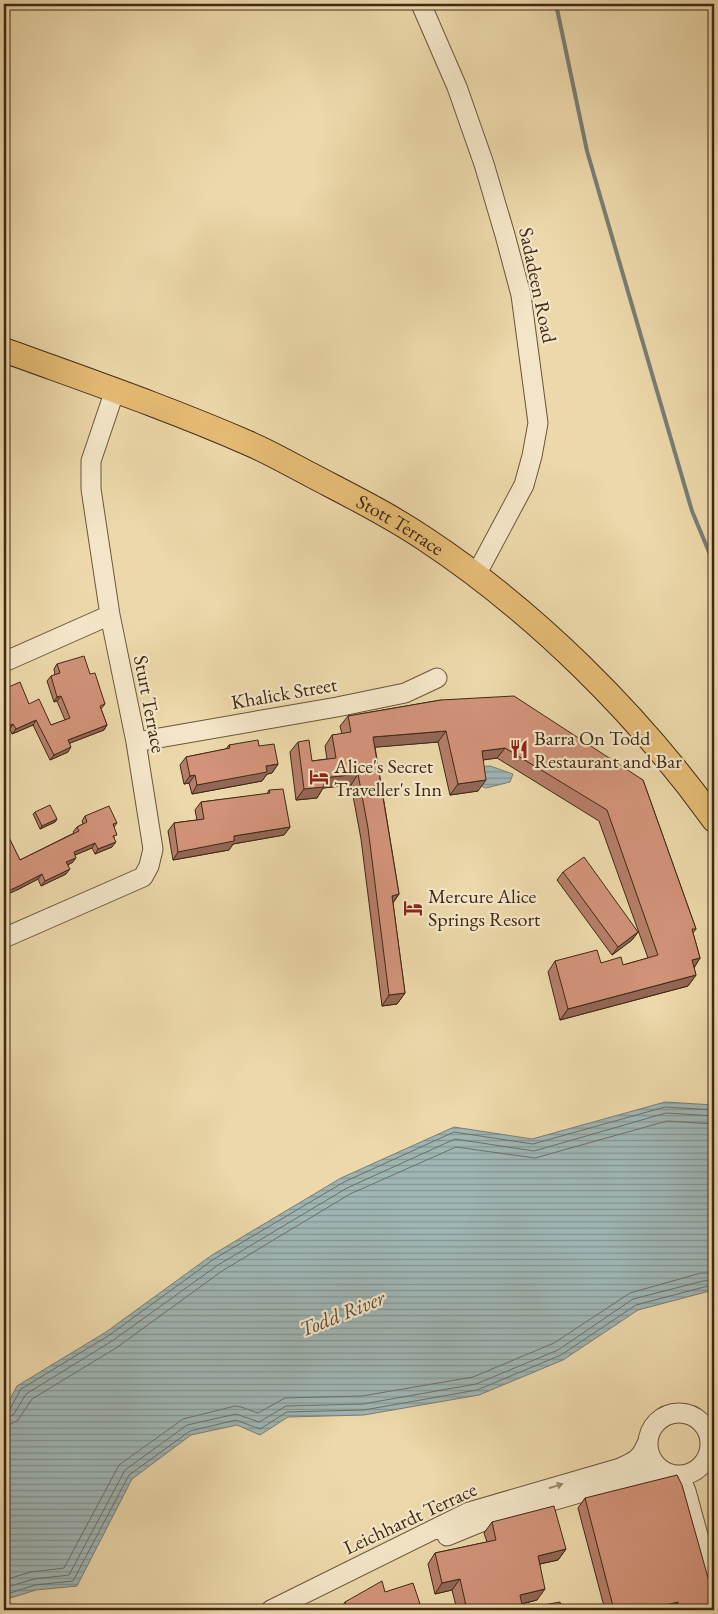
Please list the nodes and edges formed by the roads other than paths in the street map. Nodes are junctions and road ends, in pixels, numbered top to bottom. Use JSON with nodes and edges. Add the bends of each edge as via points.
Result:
{"nodes":[{"id":1,"x":421,"y":4,"type":"edge"},
{"id":2,"x":4,"y":350,"type":"edge"},
{"id":3,"x":115,"y":390,"type":"junction"},
{"id":4,"x":476,"y":575,"type":"junction"},
{"id":5,"x":110,"y":615,"type":"junction"},
{"id":6,"x":4,"y":662,"type":"edge"},
{"id":7,"x":437,"y":678,"type":"dead end"},
{"id":8,"x":136,"y":742,"type":"junction"},
{"id":9,"x":714,"y":820,"type":"edge"},
{"id":10,"x":4,"y":938,"type":"edge"},
{"id":11,"x":710,"y":1430,"type":"edge"},
{"id":12,"x":648,"y":1440,"type":"junction"},
{"id":13,"x":706,"y":1460,"type":"edge"},
{"id":14,"x":672,"y":1474,"type":"junction"},
{"id":15,"x":714,"y":1554,"type":"edge"},
{"id":16,"x":714,"y":1594,"type":"edge"},
{"id":17,"x":271,"y":1610,"type":"edge"},
{"id":18,"x":299,"y":1610,"type":"edge"}],
"edges":[{"from":1,"to":4,"type":"street","name":"Sadadeen Road","via":[[457,87],[505,235],[521,295],[538,422],[524,485]]},
{"from":2,"to":3,"type":"main road","name":"Stott Terrace"},
{"from":3,"to":4,"type":"main road","name":"Stott Terrace","via":[[251,444],[345,492],[425,538]]},
{"from":3,"to":5,"type":"street","name":"Sturt Terrace","via":[[92,461],[91,489]]},
{"from":4,"to":9,"type":"main road","name":"Stott Terrace","via":[[579,664],[668,760]]},
{"from":5,"to":6,"type":"street"},
{"from":5,"to":8,"type":"street","name":"Sturt Terrace"},
{"from":7,"to":8,"type":"street","name":"Khalick Street","via":[[405,693]]},
{"from":8,"to":10,"type":"street","name":"Sturt Terrace","via":[[153,849],[143,876]]},
{"from":11,"to":12,"type":"street","via":[[694,1417],[676,1414],[660,1420]]},
{"from":11,"to":13,"type":"street"},
{"from":12,"to":14,"type":"street","via":[[651,1456],[662,1470]]},
{"from":17,"to":12,"type":"street","name":"Leichhardt Terrace","one_way":true,"via":[[469,1512],[634,1463]]},
{"from":13,"to":14,"type":"street","via":[[683,1475]]},
{"from":13,"to":15,"type":"street","via":[[698,1494]]},
{"from":14,"to":16,"type":"street","via":[[682,1482],[686,1492]]},
{"from":14,"to":18,"type":"street","name":"Leichhardt Terrace","via":[[645,1474],[480,1522]]}]}
